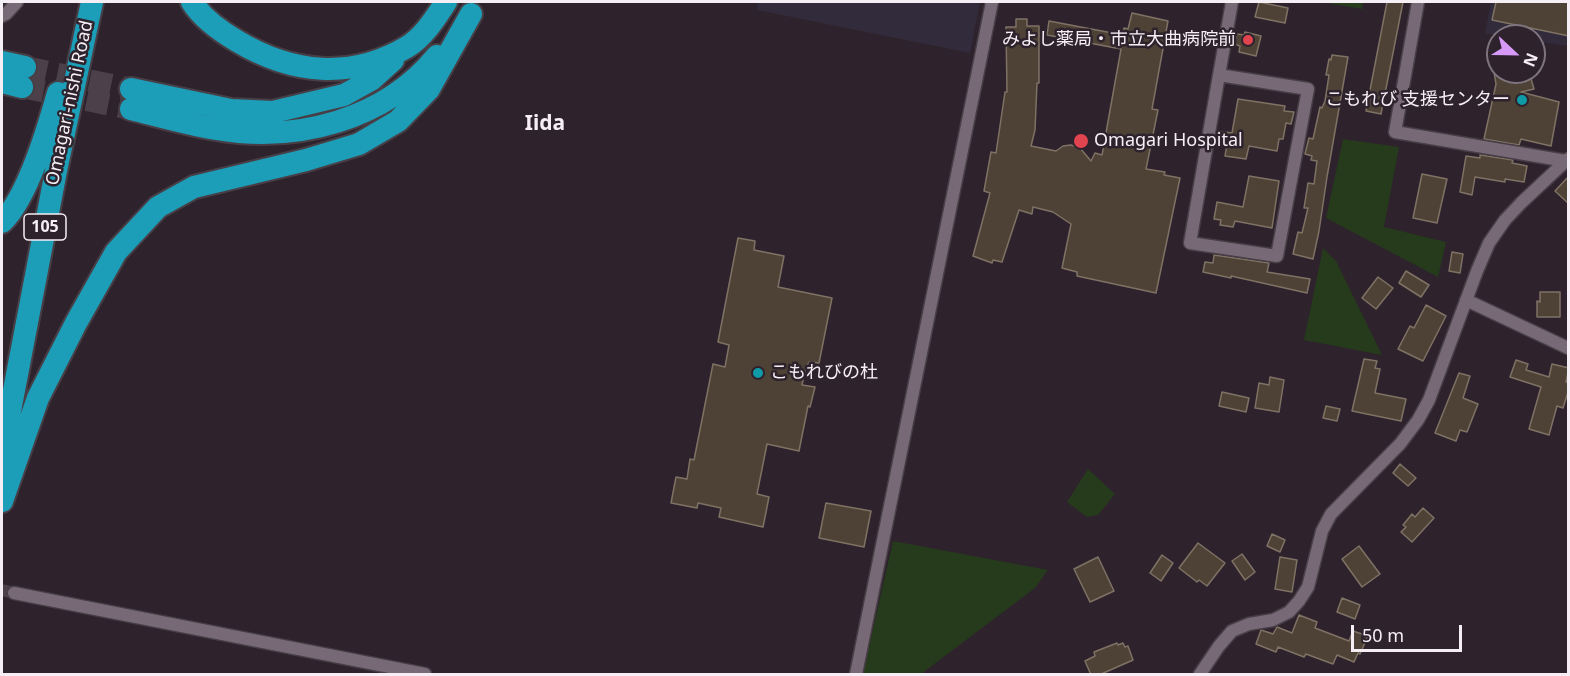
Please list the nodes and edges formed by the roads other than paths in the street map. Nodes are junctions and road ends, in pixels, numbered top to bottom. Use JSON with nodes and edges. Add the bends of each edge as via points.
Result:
{"nodes":[{"id":1,"x":16,"y":2,"type":"edge"},
{"id":2,"x":83,"y":2,"type":"edge"},
{"id":3,"x":92,"y":2,"type":"edge"},
{"id":4,"x":192,"y":2,"type":"edge"},
{"id":5,"x":446,"y":2,"type":"edge"},
{"id":6,"x":992,"y":2,"type":"edge"},
{"id":7,"x":1232,"y":2,"type":"edge"},
{"id":8,"x":1418,"y":2,"type":"edge"},
{"id":9,"x":474,"y":8,"type":"edge"},
{"id":10,"x":2,"y":16,"type":"edge"},
{"id":11,"x":409,"y":46,"type":"junction"},
{"id":12,"x":2,"y":62,"type":"edge"},
{"id":13,"x":1220,"y":75,"type":"junction"},
{"id":14,"x":16,"y":79,"type":"tunnel mouth"},
{"id":15,"x":1567,"y":160,"type":"edge"},
{"id":16,"x":2,"y":222,"type":"edge"},
{"id":17,"x":1466,"y":300,"type":"junction"},
{"id":18,"x":1569,"y":348,"type":"edge"},
{"id":19,"x":2,"y":453,"type":"edge"},
{"id":20,"x":2,"y":501,"type":"edge"},
{"id":21,"x":14,"y":593,"type":"tunnel mouth"},
{"id":22,"x":425,"y":675,"type":"edge"},
{"id":23,"x":856,"y":675,"type":"edge"},
{"id":24,"x":1200,"y":675,"type":"edge"}],
"edges":[{"from":1,"to":10,"type":"street"},
{"from":2,"to":16,"type":"highway","via":[[35,163]]},
{"from":3,"to":19,"type":"highway","name":"Omagari-nishi Road","number":"105"},
{"from":4,"to":11,"type":"highway","via":[[223,33],[248,48],[304,68],[363,66]]},
{"from":5,"to":11,"type":"highway"},
{"from":6,"to":23,"type":"street"},
{"from":7,"to":13,"type":"street"},
{"from":8,"to":15,"type":"street","via":[[1395,132]]},
{"from":9,"to":11,"type":"highway","via":[[424,71],[375,106],[338,122],[306,130],[266,133],[218,130],[131,99],[273,112],[344,95],[371,80]]},
{"from":9,"to":20,"type":"highway","via":[[429,89],[398,121],[359,144],[195,187],[158,207],[116,252],[76,323],[38,398]]},
{"from":12,"to":14,"type":"highway"},
{"from":13,"to":13,"type":"street","via":[[1190,243],[1277,256],[1308,88]]},
{"from":15,"to":17,"type":"street","via":[[1506,220],[1489,243]]},
{"from":17,"to":18,"type":"street"},
{"from":17,"to":24,"type":"street","via":[[1418,420],[1400,444],[1331,514],[1308,587],[1299,602],[1273,620],[1232,631]]},
{"from":21,"to":22,"type":"street"}]}
